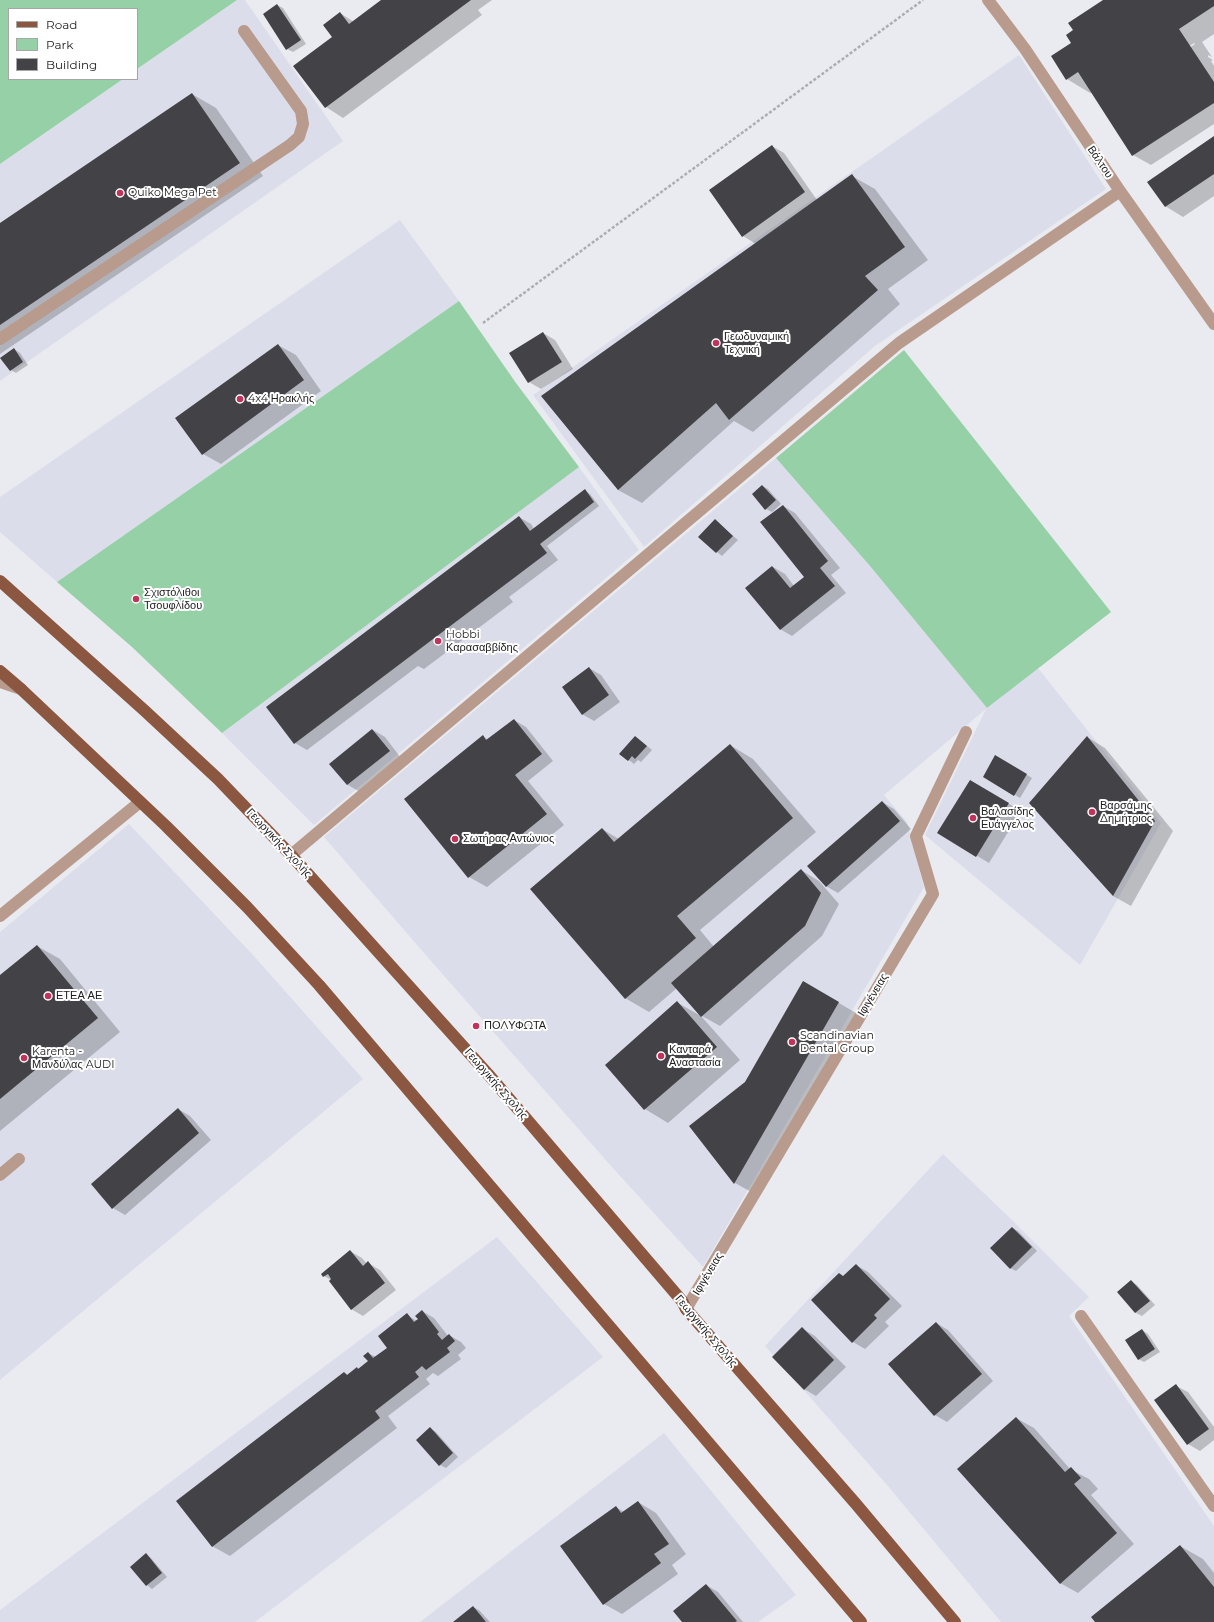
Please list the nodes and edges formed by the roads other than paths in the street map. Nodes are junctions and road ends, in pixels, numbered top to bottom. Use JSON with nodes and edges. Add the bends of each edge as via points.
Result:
{"nodes":[{"id":1,"x":988,"y":0,"type":"edge"},
{"id":2,"x":244,"y":31,"type":"dead end"},
{"id":3,"x":1120,"y":191,"type":"junction"},
{"id":4,"x":1214,"y":324,"type":"edge"},
{"id":5,"x":0,"y":339,"type":"edge"},
{"id":6,"x":0,"y":581,"type":"edge"},
{"id":7,"x":0,"y":671,"type":"edge"},
{"id":8,"x":0,"y":682,"type":"edge"},
{"id":9,"x":21,"y":689,"type":"junction"},
{"id":10,"x":966,"y":732,"type":"dead end"},
{"id":11,"x":140,"y":802,"type":"junction"},
{"id":12,"x":291,"y":855,"type":"junction"},
{"id":13,"x":0,"y":916,"type":"edge"},
{"id":14,"x":19,"y":1159,"type":"dead end"},
{"id":15,"x":0,"y":1174,"type":"edge"},
{"id":16,"x":686,"y":1309,"type":"junction"},
{"id":17,"x":1081,"y":1316,"type":"dead end"},
{"id":18,"x":1214,"y":1506,"type":"edge"},
{"id":19,"x":862,"y":1622,"type":"edge"},
{"id":20,"x":955,"y":1622,"type":"edge"}],
"edges":[{"from":1,"to":3,"type":"street","name":"Βάλτου","via":[[1025,49]]},
{"from":2,"to":5,"type":"street","via":[[301,111],[303,124],[299,137]]},
{"from":3,"to":4,"type":"street","name":"Βάλτου"},
{"from":3,"to":12,"type":"street","via":[[899,343]]},
{"from":6,"to":12,"type":"main road","name":"Γεωργικής Σχολής","via":[[218,779]]},
{"from":7,"to":9,"type":"main road"},
{"from":8,"to":9,"type":"street"},
{"from":9,"to":11,"type":"main road"},
{"from":10,"to":16,"type":"street","name":"Ιφιγένειας","via":[[916,836],[933,894]]},
{"from":11,"to":13,"type":"street"},
{"from":11,"to":19,"type":"main road","via":[[247,907],[319,985]]},
{"from":12,"to":16,"type":"main road","name":"Γεωργικής Σχολής","via":[[488,1074],[682,1301]]},
{"from":14,"to":15,"type":"street"},
{"from":16,"to":20,"type":"main road","name":"Γεωργικής Σχολής"},
{"from":17,"to":18,"type":"street"}]}
